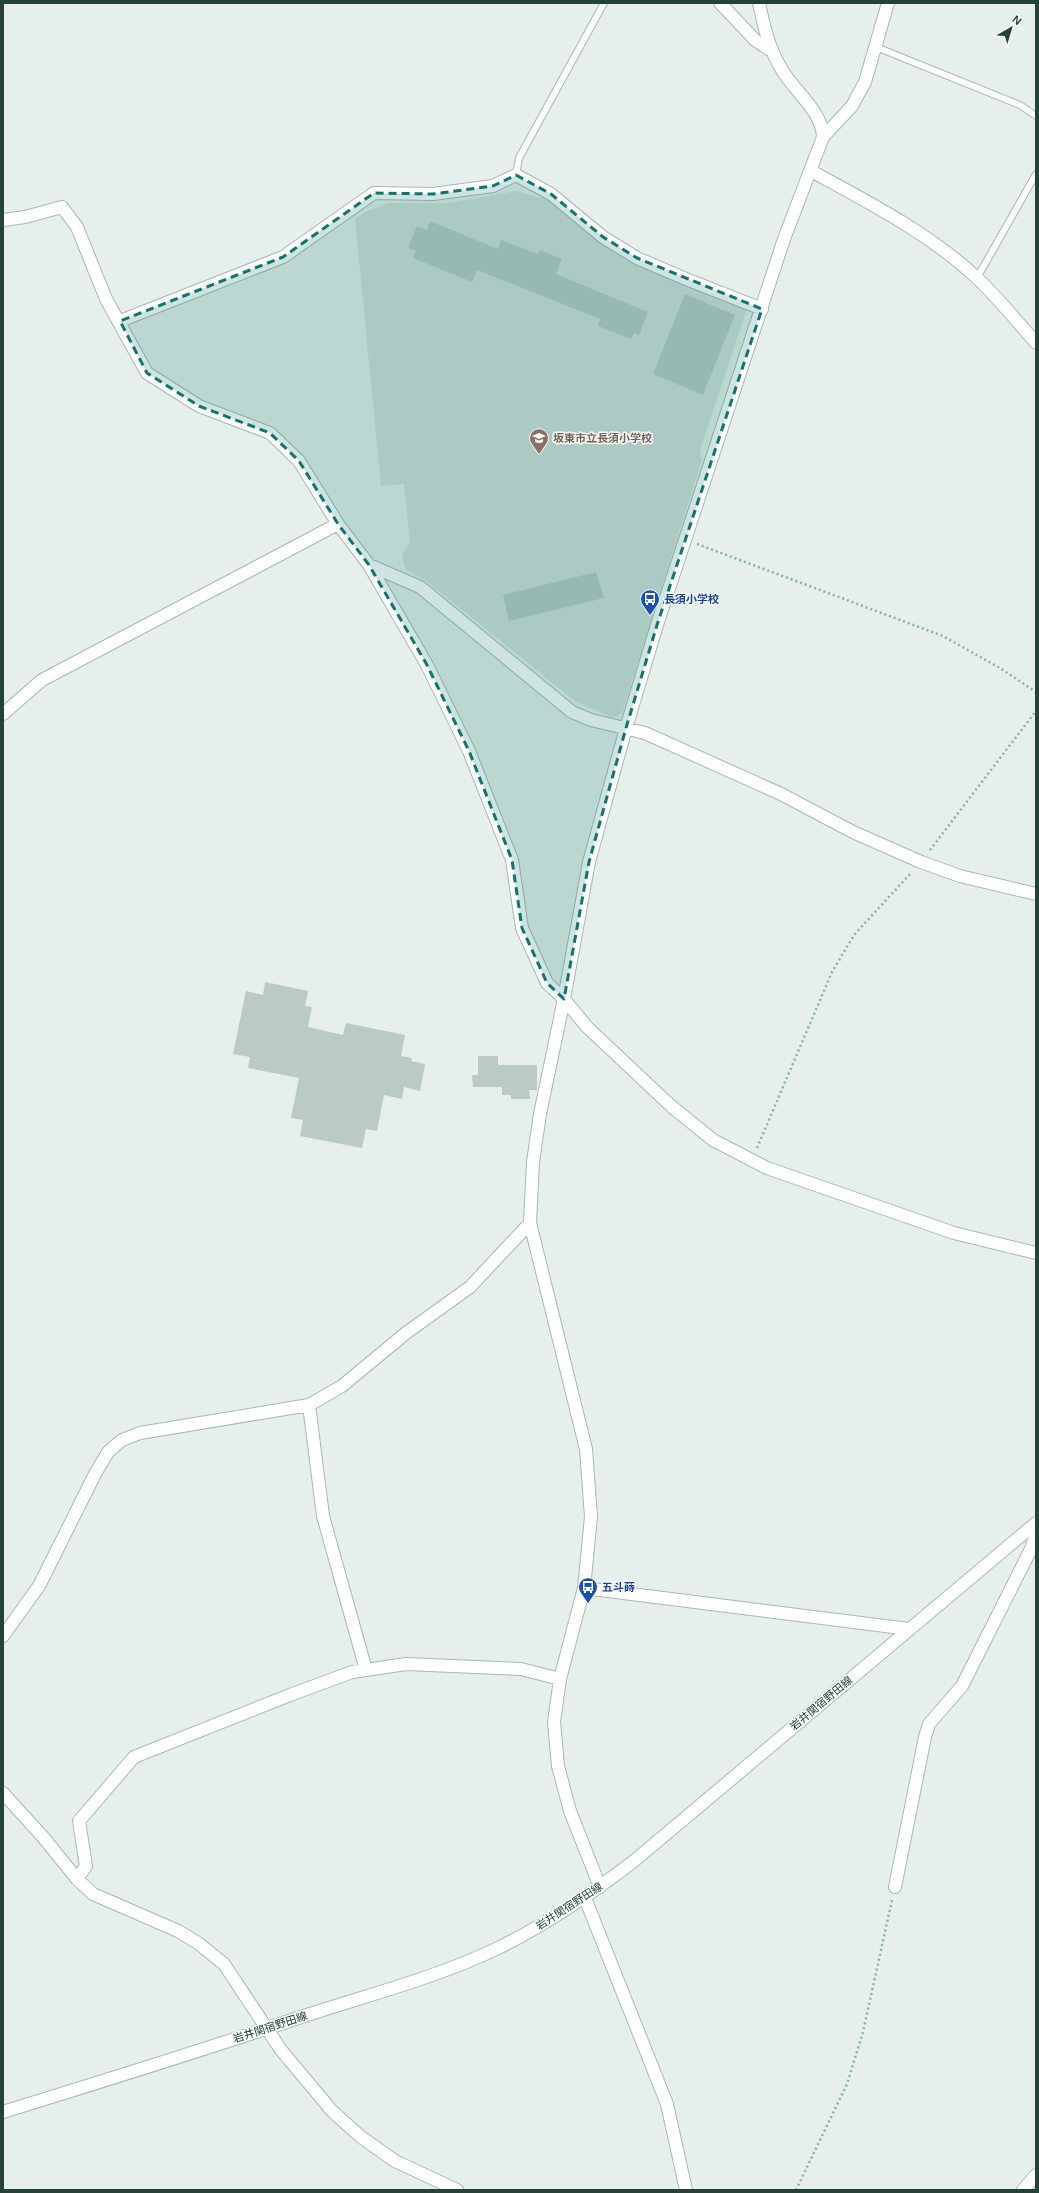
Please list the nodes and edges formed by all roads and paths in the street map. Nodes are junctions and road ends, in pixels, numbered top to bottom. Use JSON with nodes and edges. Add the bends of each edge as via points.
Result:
{"nodes":[{"id":1,"x":604,"y":3,"type":"edge"},
{"id":2,"x":720,"y":3,"type":"edge"},
{"id":3,"x":759,"y":3,"type":"edge"},
{"id":4,"x":888,"y":3,"type":"edge"},
{"id":5,"x":876,"y":47,"type":"junction"},
{"id":6,"x":772,"y":51,"type":"junction"},
{"id":7,"x":1036,"y":116,"type":"edge"},
{"id":8,"x":823,"y":137,"type":"junction"},
{"id":9,"x":811,"y":171,"type":"junction"},
{"id":10,"x":1036,"y":174,"type":"edge"},
{"id":11,"x":516,"y":175,"type":"junction"},
{"id":12,"x":3,"y":220,"type":"edge"},
{"id":13,"x":977,"y":278,"type":"junction"},
{"id":14,"x":762,"y":309,"type":"junction"},
{"id":15,"x":120,"y":321,"type":"junction"},
{"id":16,"x":1036,"y":343,"type":"edge"},
{"id":17,"x":338,"y":524,"type":"junction"},
{"id":18,"x":685,"y":539,"type":"junction"},
{"id":19,"x":369,"y":565,"type":"junction"},
{"id":20,"x":1036,"y":692,"type":"edge"},
{"id":21,"x":1036,"y":711,"type":"edge"},
{"id":22,"x":3,"y":714,"type":"edge"},
{"id":23,"x":626,"y":728,"type":"junction"},
{"id":24,"x":921,"y":862,"type":"junction"},
{"id":25,"x":1036,"y":894,"type":"edge"},
{"id":26,"x":564,"y":999,"type":"junction"},
{"id":27,"x":752,"y":1160,"type":"junction"},
{"id":28,"x":530,"y":1223,"type":"junction"},
{"id":29,"x":1036,"y":1253,"type":"edge"},
{"id":30,"x":309,"y":1405,"type":"junction"},
{"id":31,"x":1036,"y":1523,"type":"edge"},
{"id":32,"x":1036,"y":1534,"type":"edge"},
{"id":33,"x":584,"y":1588,"type":"junction"},
{"id":34,"x":909,"y":1629,"type":"junction"},
{"id":35,"x":3,"y":1636,"type":"edge"},
{"id":36,"x":366,"y":1670,"type":"junction"},
{"id":37,"x":560,"y":1678,"type":"junction"},
{"id":38,"x":3,"y":1792,"type":"edge"},
{"id":39,"x":77,"y":1879,"type":"junction"},
{"id":40,"x":600,"y":1887,"type":"junction"},
{"id":41,"x":895,"y":1887,"type":"joint"},
{"id":42,"x":585,"y":1898,"type":"junction"},
{"id":43,"x":267,"y":2029,"type":"junction"},
{"id":44,"x":3,"y":2112,"type":"edge"},
{"id":45,"x":1036,"y":2175,"type":"edge"},
{"id":46,"x":457,"y":2190,"type":"edge"},
{"id":47,"x":686,"y":2190,"type":"edge"},
{"id":48,"x":796,"y":2190,"type":"edge"},
{"id":49,"x":1023,"y":2190,"type":"edge"}],
"edges":[{"from":1,"to":11,"type":"lane","via":[[519,158]]},
{"from":2,"to":6,"type":"street","via":[[755,40]]},
{"from":3,"to":6,"type":"street"},
{"from":4,"to":5,"type":"street"},
{"from":5,"to":7,"type":"lane","via":[[1020,105]]},
{"from":5,"to":8,"type":"street","via":[[866,82],[852,106]]},
{"from":6,"to":8,"type":"street","via":[[782,71],[821,123]]},
{"from":8,"to":9,"type":"street"},
{"from":9,"to":13,"type":"street","via":[[884,211]]},
{"from":9,"to":14,"type":"street","via":[[784,239]]},
{"from":10,"to":13,"type":"lane"},
{"from":11,"to":14,"type":"street","via":[[551,194],[603,237],[637,258]]},
{"from":11,"to":15,"type":"street","via":[[493,186],[433,194],[374,193],[283,257]]},
{"from":12,"to":15,"type":"street","via":[[62,207],[77,227],[106,299]]},
{"from":13,"to":16,"type":"street"},
{"from":14,"to":18,"type":"street"},
{"from":15,"to":17,"type":"street","via":[[147,373],[199,406],[270,432],[299,461]]},
{"from":17,"to":19,"type":"street"},
{"from":17,"to":22,"type":"street","via":[[42,680]]},
{"from":18,"to":20,"type":"path","via":[[943,636]]},
{"from":18,"to":23,"type":"street"},
{"from":19,"to":23,"type":"street","via":[[420,587],[572,712],[591,720]]},
{"from":19,"to":26,"type":"street","via":[[427,665],[469,752],[512,860],[522,928],[547,982]]},
{"from":21,"to":24,"type":"path"},
{"from":23,"to":24,"type":"street","via":[[645,733],[781,794],[853,832]]},
{"from":23,"to":26,"type":"street","via":[[589,862]]},
{"from":24,"to":25,"type":"street","via":[[960,876]]},
{"from":24,"to":27,"type":"path","via":[[854,935],[832,972]]},
{"from":26,"to":27,"type":"street","via":[[587,1026],[671,1106],[713,1140]]},
{"from":26,"to":28,"type":"street","via":[[540,1114],[533,1162]]},
{"from":27,"to":29,"type":"street","via":[[767,1168],[954,1233]]},
{"from":28,"to":30,"type":"street","via":[[470,1287],[406,1333],[342,1386]]},
{"from":28,"to":33,"type":"street","via":[[586,1449],[590,1517]]},
{"from":30,"to":35,"type":"street","via":[[140,1433],[122,1440],[108,1452],[98,1468],[39,1586]]},
{"from":30,"to":36,"type":"street","via":[[323,1516]]},
{"from":31,"to":34,"type":"street","name":"岩井関宿野田線"},
{"from":32,"to":41,"type":"street","via":[[1031,1549],[962,1686],[930,1724]]},
{"from":33,"to":34,"type":"street"},
{"from":33,"to":37,"type":"street"},
{"from":34,"to":40,"type":"street","name":"岩井関宿野田線"},
{"from":36,"to":37,"type":"street","via":[[406,1664],[521,1669]]},
{"from":36,"to":39,"type":"street","via":[[352,1672],[290,1695],[134,1757],[79,1821],[86,1866]]},
{"from":37,"to":40,"type":"street","via":[[554,1722],[558,1766],[570,1811]]},
{"from":38,"to":39,"type":"street"},
{"from":39,"to":43,"type":"street","via":[[93,1894],[178,1931],[198,1943],[224,1964]]},
{"from":40,"to":42,"type":"street","name":"岩井関宿野田線"},
{"from":41,"to":48,"type":"path","via":[[863,2032],[847,2084]]},
{"from":42,"to":43,"type":"street","name":"岩井関宿野田線","via":[[540,1926],[455,1966]]},
{"from":42,"to":47,"type":"street","via":[[667,2104]]},
{"from":43,"to":44,"type":"street","name":"岩井関宿野田線"},
{"from":43,"to":46,"type":"street","via":[[281,2050],[332,2111],[361,2136],[395,2160]]},
{"from":45,"to":49,"type":"street"}]}
